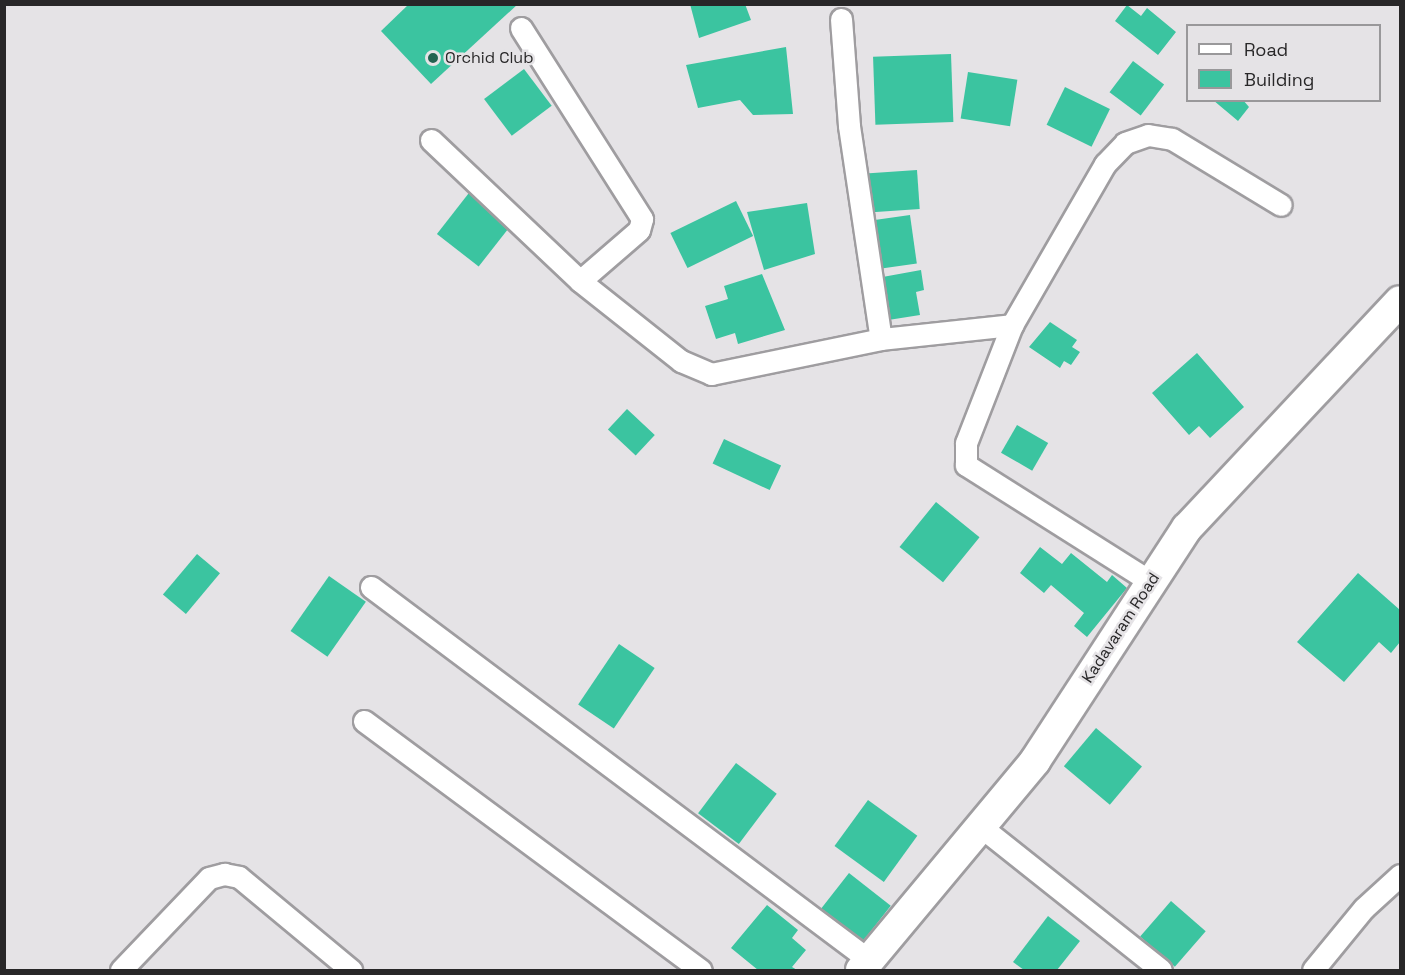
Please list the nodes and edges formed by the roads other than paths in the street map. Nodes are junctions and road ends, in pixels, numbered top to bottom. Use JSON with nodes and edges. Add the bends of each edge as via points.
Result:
{"nodes":[{"id":1,"x":841,"y":19,"type":"dead end"},
{"id":2,"x":521,"y":28,"type":"dead end"},
{"id":3,"x":430,"y":140,"type":"dead end"},
{"id":4,"x":1281,"y":205,"type":"dead end"},
{"id":5,"x":580,"y":281,"type":"junction"},
{"id":6,"x":1401,"y":301,"type":"edge"},
{"id":7,"x":1012,"y":325,"type":"junction"},
{"id":8,"x":881,"y":339,"type":"junction"},
{"id":9,"x":1151,"y":582,"type":"junction"},
{"id":10,"x":371,"y":587,"type":"dead end"},
{"id":11,"x":364,"y":721,"type":"dead end"},
{"id":12,"x":980,"y":826,"type":"junction"},
{"id":13,"x":1401,"y":875,"type":"edge"},
{"id":14,"x":865,"y":965,"type":"edge"},
{"id":15,"x":121,"y":970,"type":"edge"},
{"id":16,"x":351,"y":970,"type":"edge"},
{"id":17,"x":701,"y":970,"type":"edge"},
{"id":18,"x":1161,"y":970,"type":"edge"},
{"id":19,"x":1313,"y":970,"type":"edge"}],
"edges":[{"from":1,"to":8,"type":"street","via":[[849,126]]},
{"from":2,"to":5,"type":"street","via":[[642,219],[639,230]]},
{"from":3,"to":5,"type":"street"},
{"from":4,"to":7,"type":"street","via":[[1172,139],[1148,135],[1125,142],[1106,164]]},
{"from":5,"to":8,"type":"street","via":[[681,361],[711,374]]},
{"from":6,"to":9,"type":"main road","name":"Kadavaram Road","via":[[1187,528]]},
{"from":7,"to":8,"type":"street"},
{"from":7,"to":9,"type":"street","via":[[966,443],[966,465]]},
{"from":9,"to":12,"type":"main road","name":"Kadavaram Road","via":[[1035,761]]},
{"from":10,"to":14,"type":"street"},
{"from":11,"to":17,"type":"street"},
{"from":12,"to":14,"type":"main road","name":"Kadavaram Road"},
{"from":12,"to":18,"type":"street"},
{"from":13,"to":19,"type":"street","via":[[1364,909]]},
{"from":15,"to":16,"type":"street","via":[[209,878],[224,874],[239,877]]}]}
